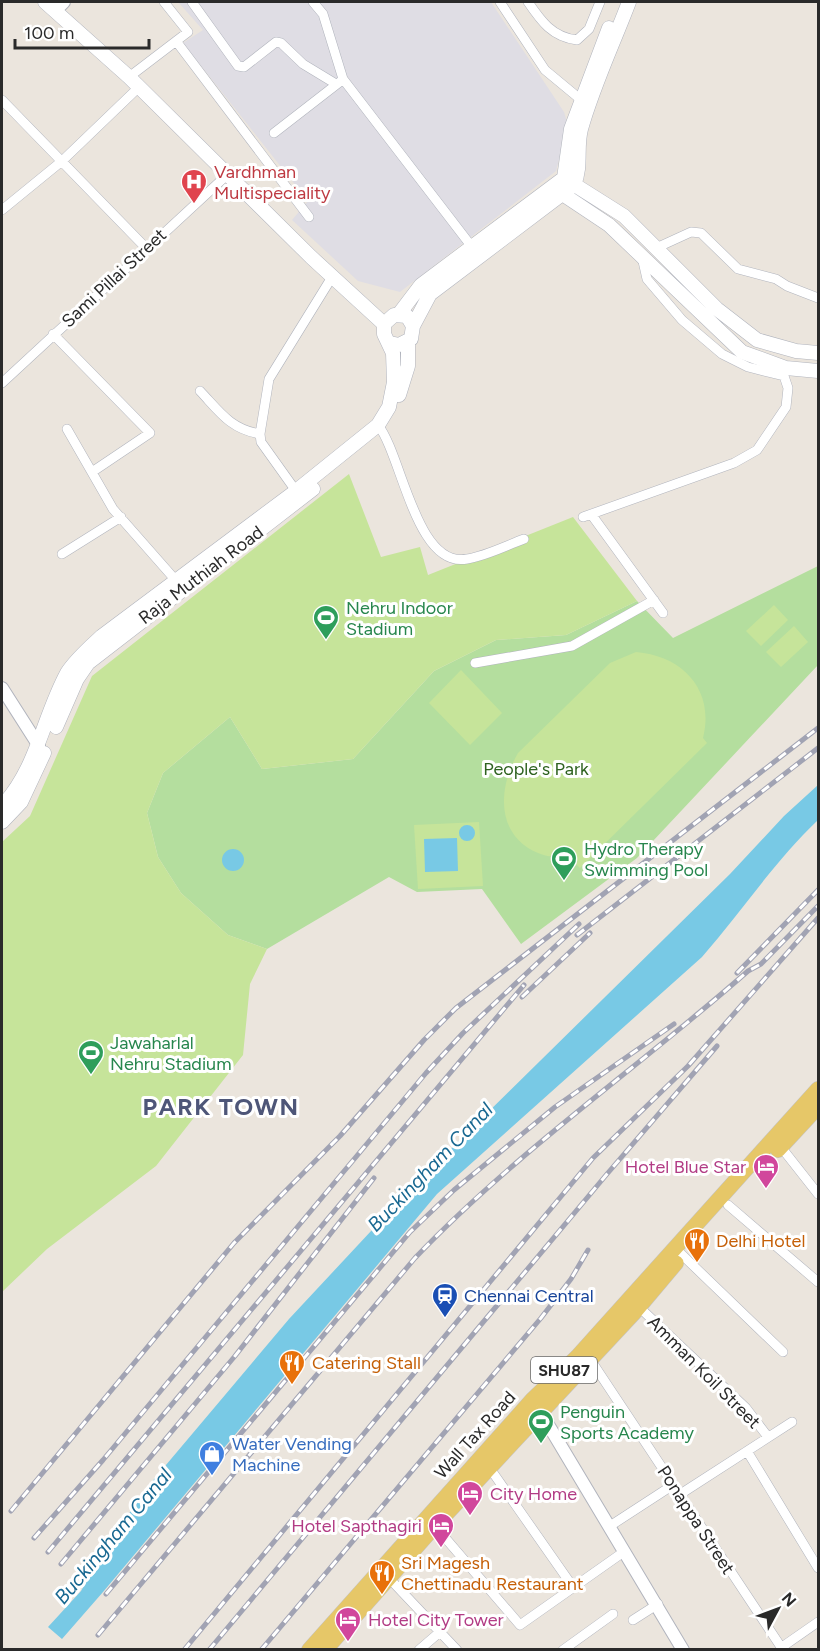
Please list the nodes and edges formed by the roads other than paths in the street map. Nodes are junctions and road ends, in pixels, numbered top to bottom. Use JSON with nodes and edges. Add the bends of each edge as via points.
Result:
{"nodes":[{"id":1,"x":164,"y":2,"type":"edge"},
{"id":2,"x":192,"y":2,"type":"edge"},
{"id":3,"x":313,"y":2,"type":"edge"},
{"id":4,"x":500,"y":2,"type":"edge"},
{"id":5,"x":528,"y":2,"type":"edge"},
{"id":6,"x":600,"y":2,"type":"edge"},
{"id":7,"x":620,"y":2,"type":"edge"},
{"id":8,"x":629,"y":2,"type":"edge"},
{"id":9,"x":55,"y":4,"type":"edge"},
{"id":10,"x":176,"y":41,"type":"junction"},
{"id":11,"x":134,"y":82,"type":"junction"},
{"id":12,"x":339,"y":82,"type":"junction"},
{"id":13,"x":580,"y":99,"type":"junction"},
{"id":14,"x":3,"y":104,"type":"edge"},
{"id":15,"x":273,"y":133,"type":"dead end"},
{"id":16,"x":62,"y":161,"type":"junction"},
{"id":17,"x":227,"y":175,"type":"junction"},
{"id":18,"x":569,"y":182,"type":"junction"},
{"id":19,"x":557,"y":194,"type":"junction"},
{"id":20,"x":2,"y":210,"type":"edge"},
{"id":21,"x":309,"y":217,"type":"dead end"},
{"id":22,"x":472,"y":247,"type":"junction"},
{"id":23,"x":146,"y":248,"type":"junction"},
{"id":24,"x":656,"y":248,"type":"junction"},
{"id":25,"x":642,"y":257,"type":"junction"},
{"id":26,"x":332,"y":277,"type":"junction"},
{"id":27,"x":819,"y":298,"type":"edge"},
{"id":28,"x":399,"y":314,"type":"junction"},
{"id":29,"x":384,"y":324,"type":"junction"},
{"id":30,"x":413,"y":326,"type":"junction"},
{"id":31,"x":53,"y":334,"type":"junction"},
{"id":32,"x":408,"y":342,"type":"junction"},
{"id":33,"x":390,"y":343,"type":"junction"},
{"id":34,"x":819,"y":353,"type":"edge"},
{"id":35,"x":819,"y":371,"type":"edge"},
{"id":36,"x":2,"y":383,"type":"edge"},
{"id":37,"x":200,"y":391,"type":"dead end"},
{"id":38,"x":380,"y":427,"type":"junction"},
{"id":39,"x":66,"y":429,"type":"dead end"},
{"id":40,"x":260,"y":434,"type":"junction"},
{"id":41,"x":92,"y":472,"type":"junction"},
{"id":42,"x":296,"y":490,"type":"junction"},
{"id":43,"x":121,"y":517,"type":"junction"},
{"id":44,"x":524,"y":539,"type":"dead end"},
{"id":45,"x":62,"y":554,"type":"dead end"},
{"id":46,"x":181,"y":585,"type":"junction"},
{"id":47,"x":654,"y":600,"type":"junction"},
{"id":48,"x":663,"y":613,"type":"dead end"},
{"id":49,"x":476,"y":663,"type":"dead end"},
{"id":50,"x":2,"y":688,"type":"edge"},
{"id":51,"x":39,"y":746,"type":"junction"},
{"id":52,"x":16,"y":799,"type":"junction"},
{"id":53,"x":2,"y":806,"type":"edge"},
{"id":54,"x":2,"y":822,"type":"edge"},
{"id":55,"x":819,"y":1089,"type":"edge"},
{"id":56,"x":819,"y":1107,"type":"edge"},
{"id":57,"x":781,"y":1147,"type":"junction"},
{"id":58,"x":819,"y":1194,"type":"edge"},
{"id":59,"x":728,"y":1205,"type":"junction"},
{"id":60,"x":679,"y":1253,"type":"junction"},
{"id":61,"x":819,"y":1282,"type":"edge"},
{"id":62,"x":639,"y":1307,"type":"junction"},
{"id":63,"x":783,"y":1352,"type":"dead end"},
{"id":64,"x":590,"y":1359,"type":"junction"},
{"id":65,"x":532,"y":1400,"type":"junction"},
{"id":66,"x":541,"y":1413,"type":"junction"},
{"id":67,"x":792,"y":1422,"type":"dead end"},
{"id":68,"x":768,"y":1437,"type":"junction"},
{"id":69,"x":747,"y":1451,"type":"junction"},
{"id":70,"x":489,"y":1467,"type":"junction"},
{"id":71,"x":673,"y":1485,"type":"junction"},
{"id":72,"x":679,"y":1495,"type":"junction"},
{"id":73,"x":435,"y":1526,"type":"junction"},
{"id":74,"x":610,"y":1526,"type":"junction"},
{"id":75,"x":625,"y":1551,"type":"junction"},
{"id":76,"x":819,"y":1568,"type":"edge"},
{"id":77,"x":389,"y":1578,"type":"junction"},
{"id":78,"x":573,"y":1587,"type":"junction"},
{"id":79,"x":658,"y":1604,"type":"junction"},
{"id":80,"x":613,"y":1614,"type":"dead end"},
{"id":81,"x":633,"y":1620,"type":"dead end"},
{"id":82,"x":819,"y":1622,"type":"edge"},
{"id":83,"x":441,"y":1631,"type":"junction"},
{"id":84,"x":783,"y":1648,"type":"edge"},
{"id":85,"x":680,"y":1649,"type":"edge"},
{"id":86,"x":309,"y":1650,"type":"edge"},
{"id":87,"x":325,"y":1650,"type":"edge"},
{"id":88,"x":419,"y":1650,"type":"edge"},
{"id":89,"x":457,"y":1650,"type":"edge"},
{"id":90,"x":563,"y":1650,"type":"edge"}],
"edges":[{"from":1,"to":10,"type":"street","via":[[188,32]]},
{"from":2,"to":12,"type":"street","via":[[238,66],[244,67],[276,42],[303,64]]},
{"from":3,"to":12,"type":"street","via":[[323,14]]},
{"from":4,"to":13,"type":"street","via":[[545,70]]},
{"from":5,"to":6,"type":"street","via":[[547,29],[577,40],[589,29]]},
{"from":7,"to":13,"type":"main road"},
{"from":8,"to":18,"type":"main road","via":[[580,133],[580,172]]},
{"from":9,"to":11,"type":"main road"},
{"from":10,"to":11,"type":"street"},
{"from":10,"to":21,"type":"street"},
{"from":11,"to":16,"type":"street"},
{"from":11,"to":17,"type":"main road"},
{"from":12,"to":15,"type":"street"},
{"from":12,"to":22,"type":"street"},
{"from":13,"to":18,"type":"main road","via":[[571,129]]},
{"from":14,"to":16,"type":"street"},
{"from":16,"to":20,"type":"street"},
{"from":16,"to":23,"type":"street"},
{"from":17,"to":23,"type":"street","name":"Sami Pillai Street"},
{"from":17,"to":26,"type":"main road"},
{"from":18,"to":19,"type":"main road"},
{"from":18,"to":24,"type":"main road","via":[[624,216]]},
{"from":19,"to":22,"type":"main road"},
{"from":19,"to":25,"type":"main road","via":[[609,225]]},
{"from":19,"to":30,"type":"main road","via":[[430,294]]},
{"from":22,"to":28,"type":"main road","via":[[421,285]]},
{"from":23,"to":31,"type":"street","name":"Sami Pillai Street"},
{"from":24,"to":27,"type":"street","via":[[691,232],[701,232],[738,269],[776,279]]},
{"from":24,"to":34,"type":"main road","via":[[717,309],[757,340]]},
{"from":25,"to":35,"type":"main road","via":[[742,352],[786,368]]},
{"from":25,"to":47,"type":"street","via":[[647,279],[682,320],[722,354],[748,367],[784,376],[789,388],[786,407],[757,450],[735,463],[587,515]]},
{"from":26,"to":29,"type":"main road"},
{"from":26,"to":40,"type":"street","via":[[268,379]]},
{"from":28,"to":29,"type":"main road","via":[[390,316]]},
{"from":28,"to":30,"type":"main road","via":[[406,316]]},
{"from":29,"to":33,"type":"main road","via":[[384,334]]},
{"from":30,"to":32,"type":"main road"},
{"from":31,"to":36,"type":"street","name":"Sami Pillai Street"},
{"from":31,"to":41,"type":"street","via":[[150,433]]},
{"from":32,"to":33,"type":"main road"},
{"from":32,"to":38,"type":"main road","name":"Raja Muthiah Road","via":[[408,366],[395,408]]},
{"from":33,"to":38,"type":"main road","name":"Raja Muthiah Road","via":[[394,382]]},
{"from":37,"to":40,"type":"street","via":[[233,425]]},
{"from":38,"to":42,"type":"main road","name":"Raja Muthiah Road"},
{"from":38,"to":44,"type":"street","via":[[432,547],[446,558],[465,560]]},
{"from":38,"to":46,"type":"main road","name":"Raja Muthiah Road","via":[[374,440]]},
{"from":39,"to":41,"type":"street"},
{"from":40,"to":42,"type":"street","via":[[261,442]]},
{"from":41,"to":43,"type":"street"},
{"from":42,"to":46,"type":"main road","name":"Raja Muthiah Road"},
{"from":43,"to":45,"type":"street"},
{"from":43,"to":46,"type":"street"},
{"from":46,"to":51,"type":"main road","name":"Raja Muthiah Road","via":[[102,636],[80,657],[68,673]]},
{"from":46,"to":52,"type":"main road","name":"Raja Muthiah Road","via":[[88,663]]},
{"from":47,"to":48,"type":"street"},
{"from":47,"to":49,"type":"street","via":[[572,646]]},
{"from":50,"to":51,"type":"street"},
{"from":51,"to":52,"type":"main road","name":"Raja Muthiah Road"},
{"from":52,"to":53,"type":"main road","name":"Raja Muthiah Road"},
{"from":52,"to":54,"type":"main road","name":"Raja Muthiah Road"},
{"from":55,"to":60,"type":"main road","name":"Wall Tax Road","number":"SHU87"},
{"from":56,"to":57,"type":"main road","name":"Wall Tax Road","number":"SHU87"},
{"from":57,"to":58,"type":"street"},
{"from":57,"to":59,"type":"main road","name":"Wall Tax Road","number":"SHU87"},
{"from":59,"to":60,"type":"main road","name":"Wall Tax Road","number":"SHU87"},
{"from":59,"to":61,"type":"street"},
{"from":60,"to":62,"type":"main road","name":"Wall Tax Road","number":"SHU87"},
{"from":60,"to":63,"type":"street"},
{"from":60,"to":65,"type":"main road","name":"Wall Tax Road","number":"SHU87"},
{"from":62,"to":64,"type":"main road","name":"Wall Tax Road","number":"SHU87"},
{"from":62,"to":68,"type":"street","name":"Amman Koil Street","via":[[746,1408]]},
{"from":64,"to":66,"type":"main road","name":"Wall Tax Road","number":"SHU87"},
{"from":64,"to":71,"type":"street","name":"Ponappa Street"},
{"from":65,"to":66,"type":"street"},
{"from":65,"to":86,"type":"main road","name":"Wall Tax Road","number":"SHU87"},
{"from":66,"to":70,"type":"main road","name":"Wall Tax Road","number":"SHU87"},
{"from":66,"to":74,"type":"street"},
{"from":67,"to":68,"type":"street"},
{"from":68,"to":69,"type":"street"},
{"from":69,"to":72,"type":"street"},
{"from":69,"to":76,"type":"street"},
{"from":70,"to":73,"type":"main road","name":"Wall Tax Road","number":"SHU87"},
{"from":70,"to":78,"type":"street"},
{"from":71,"to":72,"type":"street","name":"Ponappa Street"},
{"from":71,"to":74,"type":"street"},
{"from":72,"to":84,"type":"street","name":"Ponappa Street"},
{"from":73,"to":77,"type":"main road","name":"Wall Tax Road","number":"SHU87"},
{"from":73,"to":78,"type":"street","via":[[520,1625]]},
{"from":74,"to":75,"type":"street"},
{"from":75,"to":78,"type":"street"},
{"from":75,"to":79,"type":"street"},
{"from":77,"to":83,"type":"street"},
{"from":77,"to":87,"type":"main road","name":"Wall Tax Road","number":"SHU87"},
{"from":79,"to":81,"type":"street"},
{"from":79,"to":85,"type":"street"},
{"from":80,"to":90,"type":"street"},
{"from":82,"to":84,"type":"street"},
{"from":83,"to":88,"type":"street"},
{"from":83,"to":89,"type":"street"}]}
